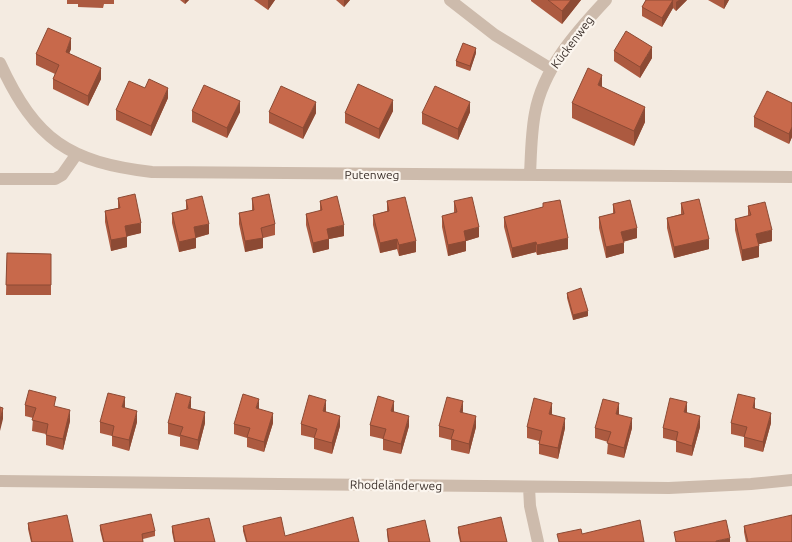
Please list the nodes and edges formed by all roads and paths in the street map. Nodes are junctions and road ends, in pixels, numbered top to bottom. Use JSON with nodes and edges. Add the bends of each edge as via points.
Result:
{"nodes":[{"id":1,"x":450,"y":0,"type":"edge"},
{"id":2,"x":606,"y":0,"type":"edge"},
{"id":3,"x":0,"y":63,"type":"edge"},
{"id":4,"x":551,"y":69,"type":"junction"},
{"id":5,"x":76,"y":155,"type":"junction"},
{"id":6,"x":530,"y":175,"type":"junction"},
{"id":7,"x":792,"y":177,"type":"edge"},
{"id":8,"x":0,"y":178,"type":"edge"},
{"id":9,"x":792,"y":480,"type":"edge"},
{"id":10,"x":0,"y":481,"type":"edge"},
{"id":11,"x":529,"y":487,"type":"junction"},
{"id":12,"x":538,"y":542,"type":"edge"}],
"edges":[{"from":1,"to":4,"type":"street","via":[[495,35]]},
{"from":2,"to":4,"type":"street","name":"Kückenweg"},
{"from":3,"to":5,"type":"street","name":"Putenweg","via":[[27,112],[44,132]]},
{"from":4,"to":6,"type":"street","name":"Kückenweg","via":[[535,112]]},
{"from":5,"to":6,"type":"street","name":"Putenweg","via":[[108,165],[152,172]]},
{"from":5,"to":8,"type":"street","via":[[62,175],[55,179]]},
{"from":6,"to":7,"type":"street","name":"Putenweg"},
{"from":9,"to":11,"type":"street","name":"Rhodeländerweg","via":[[702,487]]},
{"from":10,"to":11,"type":"street","name":"Rhodeländerweg"},
{"from":11,"to":12,"type":"street"}]}
